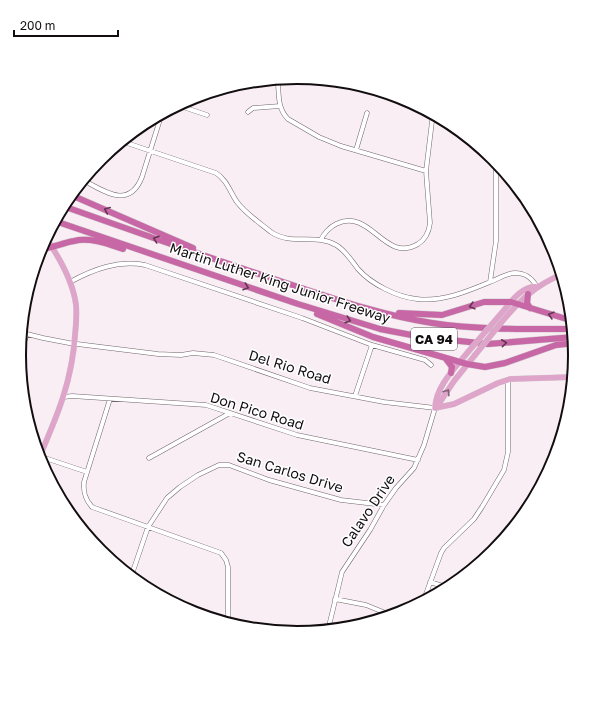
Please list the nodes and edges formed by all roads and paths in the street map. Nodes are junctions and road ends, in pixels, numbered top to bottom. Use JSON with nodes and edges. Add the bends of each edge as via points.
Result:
{"nodes":[{"id":1,"x":278,"y":84,"type":"edge"},
{"id":2,"x":280,"y":106,"type":"junction"},
{"id":3,"x":185,"y":108,"type":"edge"},
{"id":4,"x":248,"y":112,"type":"dead end"},
{"id":5,"x":367,"y":113,"type":"dead end"},
{"id":6,"x":206,"y":115,"type":"dead end"},
{"id":7,"x":432,"y":120,"type":"edge"},
{"id":8,"x":159,"y":122,"type":"edge"},
{"id":9,"x":128,"y":143,"type":"edge"},
{"id":10,"x":151,"y":150,"type":"junction"},
{"id":11,"x":356,"y":150,"type":"junction"},
{"id":12,"x":496,"y":170,"type":"edge"},
{"id":13,"x":426,"y":171,"type":"junction"},
{"id":14,"x":88,"y":183,"type":"edge"},
{"id":15,"x":76,"y":198,"type":"edge"},
{"id":16,"x":69,"y":208,"type":"edge"},
{"id":17,"x":60,"y":223,"type":"edge"},
{"id":18,"x":321,"y":240,"type":"junction"},
{"id":19,"x":50,"y":244,"type":"edge"},
{"id":20,"x":48,"y":248,"type":"edge"},
{"id":21,"x":52,"y":248,"type":"junction"},
{"id":22,"x":232,"y":266,"type":"junction"},
{"id":23,"x":209,"y":274,"type":"junction"},
{"id":24,"x":558,"y":277,"type":"edge"},
{"id":25,"x":70,"y":282,"type":"junction"},
{"id":26,"x":490,"y":282,"type":"junction"},
{"id":27,"x":537,"y":287,"type":"junction"},
{"id":28,"x":528,"y":294,"type":"junction"},
{"id":29,"x":514,"y":303,"type":"junction"},
{"id":30,"x":298,"y":304,"type":"junction"},
{"id":31,"x":530,"y":308,"type":"junction"},
{"id":32,"x":373,"y":311,"type":"junction"},
{"id":33,"x":507,"y":311,"type":"junction"},
{"id":34,"x":567,"y":319,"type":"edge"},
{"id":35,"x":568,"y":329,"type":"edge"},
{"id":36,"x":27,"y":334,"type":"edge"},
{"id":37,"x":568,"y":337,"type":"edge"},
{"id":38,"x":75,"y":344,"type":"junction"},
{"id":39,"x":568,"y":344,"type":"edge"},
{"id":40,"x":372,"y":345,"type":"junction"},
{"id":41,"x":445,"y":358,"type":"junction"},
{"id":42,"x":460,"y":362,"type":"junction"},
{"id":43,"x":467,"y":364,"type":"junction"},
{"id":44,"x":431,"y":365,"type":"dead end"},
{"id":45,"x":451,"y":373,"type":"junction"},
{"id":46,"x":568,"y":377,"type":"edge"},
{"id":47,"x":508,"y":380,"type":"junction"},
{"id":48,"x":64,"y":396,"type":"junction"},
{"id":49,"x":355,"y":396,"type":"junction"},
{"id":50,"x":110,"y":399,"type":"junction"},
{"id":51,"x":436,"y":408,"type":"junction"},
{"id":52,"x":230,"y":413,"type":"junction"},
{"id":53,"x":42,"y":448,"type":"edge"},
{"id":54,"x":149,"y":458,"type":"dead end"},
{"id":55,"x":47,"y":459,"type":"edge"},
{"id":56,"x":418,"y":460,"type":"junction"},
{"id":57,"x":87,"y":472,"type":"junction"},
{"id":58,"x":384,"y":505,"type":"junction"},
{"id":59,"x":148,"y":527,"type":"junction"},
{"id":60,"x":133,"y":571,"type":"edge"},
{"id":61,"x":430,"y":582,"type":"junction"},
{"id":62,"x":441,"y":585,"type":"edge"},
{"id":63,"x":426,"y":594,"type":"edge"},
{"id":64,"x":335,"y":599,"type":"junction"},
{"id":65,"x":384,"y":612,"type":"edge"},
{"id":66,"x":228,"y":617,"type":"edge"},
{"id":67,"x":329,"y":624,"type":"edge"}],
"edges":[{"from":1,"to":2,"type":"street"},
{"from":2,"to":4,"type":"street","via":[[253,108]]},
{"from":2,"to":11,"type":"street","via":[[288,119],[326,140]]},
{"from":3,"to":6,"type":"street"},
{"from":5,"to":11,"type":"street"},
{"from":7,"to":13,"type":"street"},
{"from":8,"to":10,"type":"street"},
{"from":9,"to":10,"type":"street"},
{"from":10,"to":14,"type":"street","via":[[140,183],[127,194],[112,195]]},
{"from":10,"to":18,"type":"street","via":[[216,173],[224,179],[243,210],[278,236],[293,240]]},
{"from":11,"to":13,"type":"street"},
{"from":12,"to":26,"type":"street","via":[[496,241]]},
{"from":13,"to":18,"type":"street","via":[[430,226],[426,237],[419,243],[406,247],[393,246],[364,225],[351,221],[334,225]]},
{"from":22,"to":15,"type":"highway","one_way":true},
{"from":22,"to":16,"type":"highway","name":"Martin Luther King Junior Freeway","number":"CA 94","one_way":true},
{"from":17,"to":23,"type":"highway","name":"Martin Luther King Junior Freeway","number":"CA 94"},
{"from":18,"to":26,"type":"street","via":[[339,247],[375,282],[391,292],[409,298],[443,298]]},
{"from":19,"to":21,"type":"main road"},
{"from":20,"to":21,"type":"highway"},
{"from":21,"to":23,"type":"highway","via":[[75,240],[92,240]]},
{"from":21,"to":25,"type":"main road"},
{"from":22,"to":32,"type":"highway","name":"Martin Luther King Junior Freeway","number":"CA 94"},
{"from":23,"to":30,"type":"highway","name":"Martin Luther King Junior Freeway","number":"CA 94","one_way":true},
{"from":24,"to":27,"type":"main road"},
{"from":25,"to":38,"type":"main road","via":[[76,304]]},
{"from":25,"to":40,"type":"street","via":[[119,263],[145,265],[302,318]]},
{"from":26,"to":27,"type":"street","via":[[517,273],[531,278]]},
{"from":27,"to":28,"type":"main road"},
{"from":27,"to":29,"type":"main road","via":[[528,287]]},
{"from":28,"to":29,"type":"main road"},
{"from":28,"to":31,"type":"highway","via":[[527,303]]},
{"from":29,"to":31,"type":"highway"},
{"from":29,"to":32,"type":"highway","one_way":true,"via":[[484,302],[442,315]]},
{"from":29,"to":33,"type":"main road"},
{"from":30,"to":37,"type":"highway","name":"Martin Luther King Junior Freeway","number":"CA 94","one_way":true,"via":[[380,329],[453,341],[488,344]]},
{"from":30,"to":41,"type":"highway","via":[[373,337]]},
{"from":34,"to":31,"type":"highway","one_way":true},
{"from":32,"to":35,"type":"highway","name":"Martin Luther King Junior Freeway","number":"CA 94","via":[[432,323],[471,327]]},
{"from":33,"to":42,"type":"main road","name":"Calavo Drive","bridge":true},
{"from":33,"to":43,"type":"main road","name":"Calavo Drive","bridge":true,"via":[[490,337]]},
{"from":36,"to":38,"type":"street","name":"Del Rio Road"},
{"from":38,"to":48,"type":"main road"},
{"from":38,"to":49,"type":"street","name":"Del Rio Road","via":[[158,354],[214,355],[305,387]]},
{"from":39,"to":43,"type":"highway","via":[[556,345],[505,363],[485,367]]},
{"from":40,"to":44,"type":"street","via":[[425,360]]},
{"from":40,"to":49,"type":"street"},
{"from":41,"to":42,"type":"highway"},
{"from":41,"to":45,"type":"highway","via":[[452,367]]},
{"from":42,"to":43,"type":"highway"},
{"from":42,"to":45,"type":"main road","name":"Calavo Drive"},
{"from":51,"to":43,"type":"main road","name":"Calavo Drive","one_way":true},
{"from":45,"to":51,"type":"main road","name":"Calavo Drive","via":[[439,392]]},
{"from":46,"to":47,"type":"main road","name":"Del Rio Road"},
{"from":47,"to":51,"type":"main road","name":"Del Rio Road","via":[[454,404]]},
{"from":47,"to":61,"type":"street","via":[[508,452],[504,470],[474,519],[444,548]]},
{"from":48,"to":50,"type":"street","name":"Don Pico Road"},
{"from":48,"to":53,"type":"main road"},
{"from":49,"to":51,"type":"street","name":"Del Rio Road"},
{"from":50,"to":52,"type":"street","name":"Don Pico Road","via":[[206,405]]},
{"from":50,"to":57,"type":"street"},
{"from":51,"to":56,"type":"street","name":"Calavo Drive"},
{"from":52,"to":54,"type":"street"},
{"from":52,"to":56,"type":"street","name":"Don Pico Road","via":[[297,435]]},
{"from":55,"to":57,"type":"street"},
{"from":56,"to":58,"type":"street","name":"Calavo Drive"},
{"from":57,"to":59,"type":"street","via":[[84,490],[87,501],[92,506]]},
{"from":58,"to":59,"type":"street","name":"San Carlos Drive","via":[[341,500],[223,465],[198,475],[176,490],[167,498]]},
{"from":58,"to":64,"type":"street","name":"Calavo Drive","via":[[342,572]]},
{"from":59,"to":60,"type":"street","name":"San Carlos Drive"},
{"from":59,"to":66,"type":"street","via":[[217,550],[224,556],[228,567]]},
{"from":61,"to":62,"type":"street"},
{"from":61,"to":63,"type":"street"},
{"from":64,"to":65,"type":"street","via":[[366,605]]},
{"from":64,"to":67,"type":"street","name":"Calavo Drive"}]}
